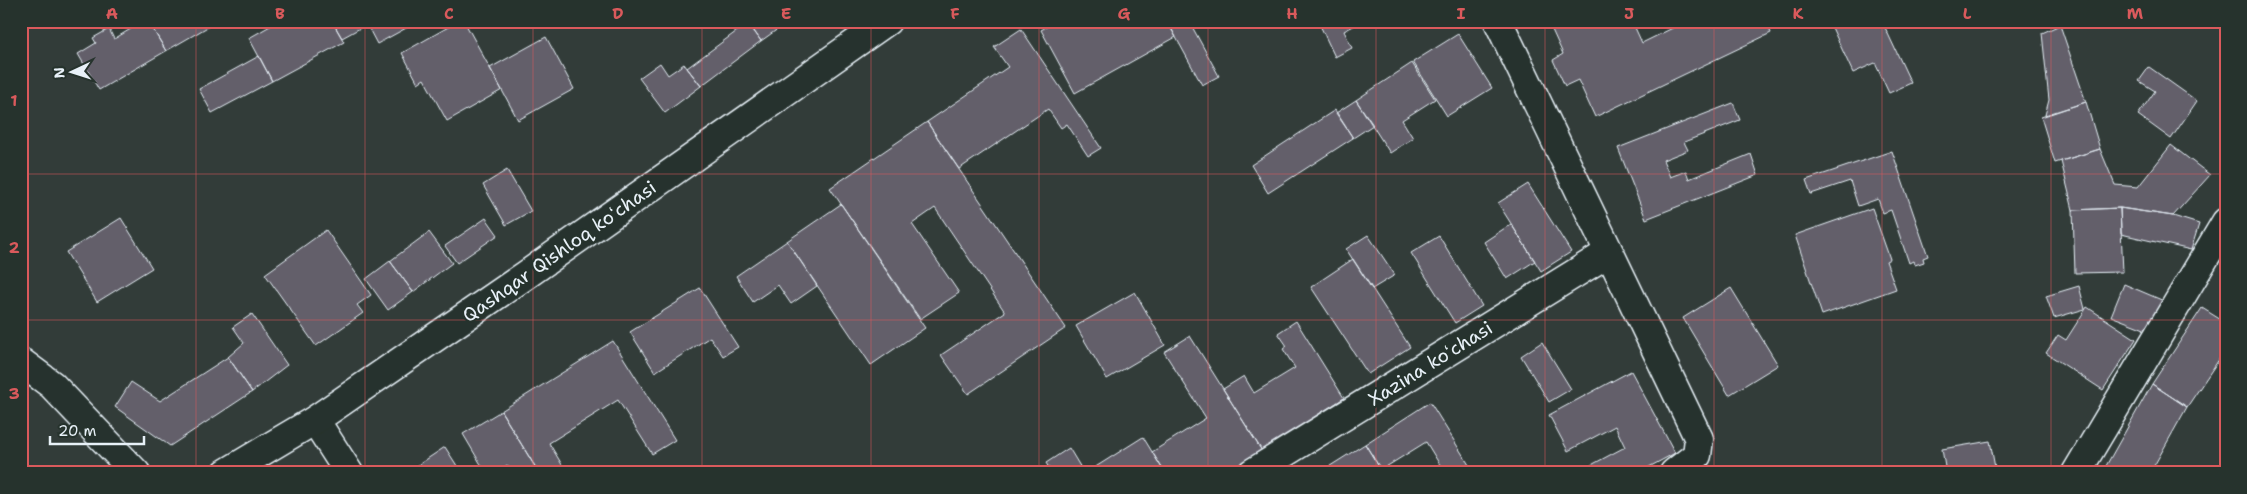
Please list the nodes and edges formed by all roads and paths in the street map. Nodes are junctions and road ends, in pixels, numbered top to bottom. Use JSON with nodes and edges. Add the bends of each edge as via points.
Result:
{"nodes":[{"id":1,"x":887,"y":21,"type":"edge"},
{"id":2,"x":1498,"y":21,"type":"edge"},
{"id":3,"x":2226,"y":222,"type":"edge"},
{"id":4,"x":1608,"y":253,"type":"junction"},
{"id":5,"x":21,"y":362,"type":"edge"},
{"id":6,"x":315,"y":420,"type":"junction"},
{"id":7,"x":136,"y":473,"type":"edge"},
{"id":8,"x":226,"y":473,"type":"edge"},
{"id":9,"x":349,"y":473,"type":"edge"},
{"id":10,"x":1252,"y":473,"type":"edge"},
{"id":11,"x":1674,"y":473,"type":"edge"},
{"id":12,"x":2076,"y":473,"type":"edge"}],
"edges":[{"from":1,"to":6,"type":"street","name":"Qashqar Qishloq koʻchasi"},
{"from":2,"to":4,"type":"street"},
{"from":3,"to":12,"type":"street"},
{"from":4,"to":10,"type":"street","name":"Xazina koʻchasi"},
{"from":4,"to":11,"type":"street","via":[[1699,439],[1697,454]]},
{"from":5,"to":7,"type":"street","via":[[52,385]]},
{"from":6,"to":8,"type":"street","name":"Qashqar Qishloq koʻchasi"},
{"from":6,"to":9,"type":"street"}]}
